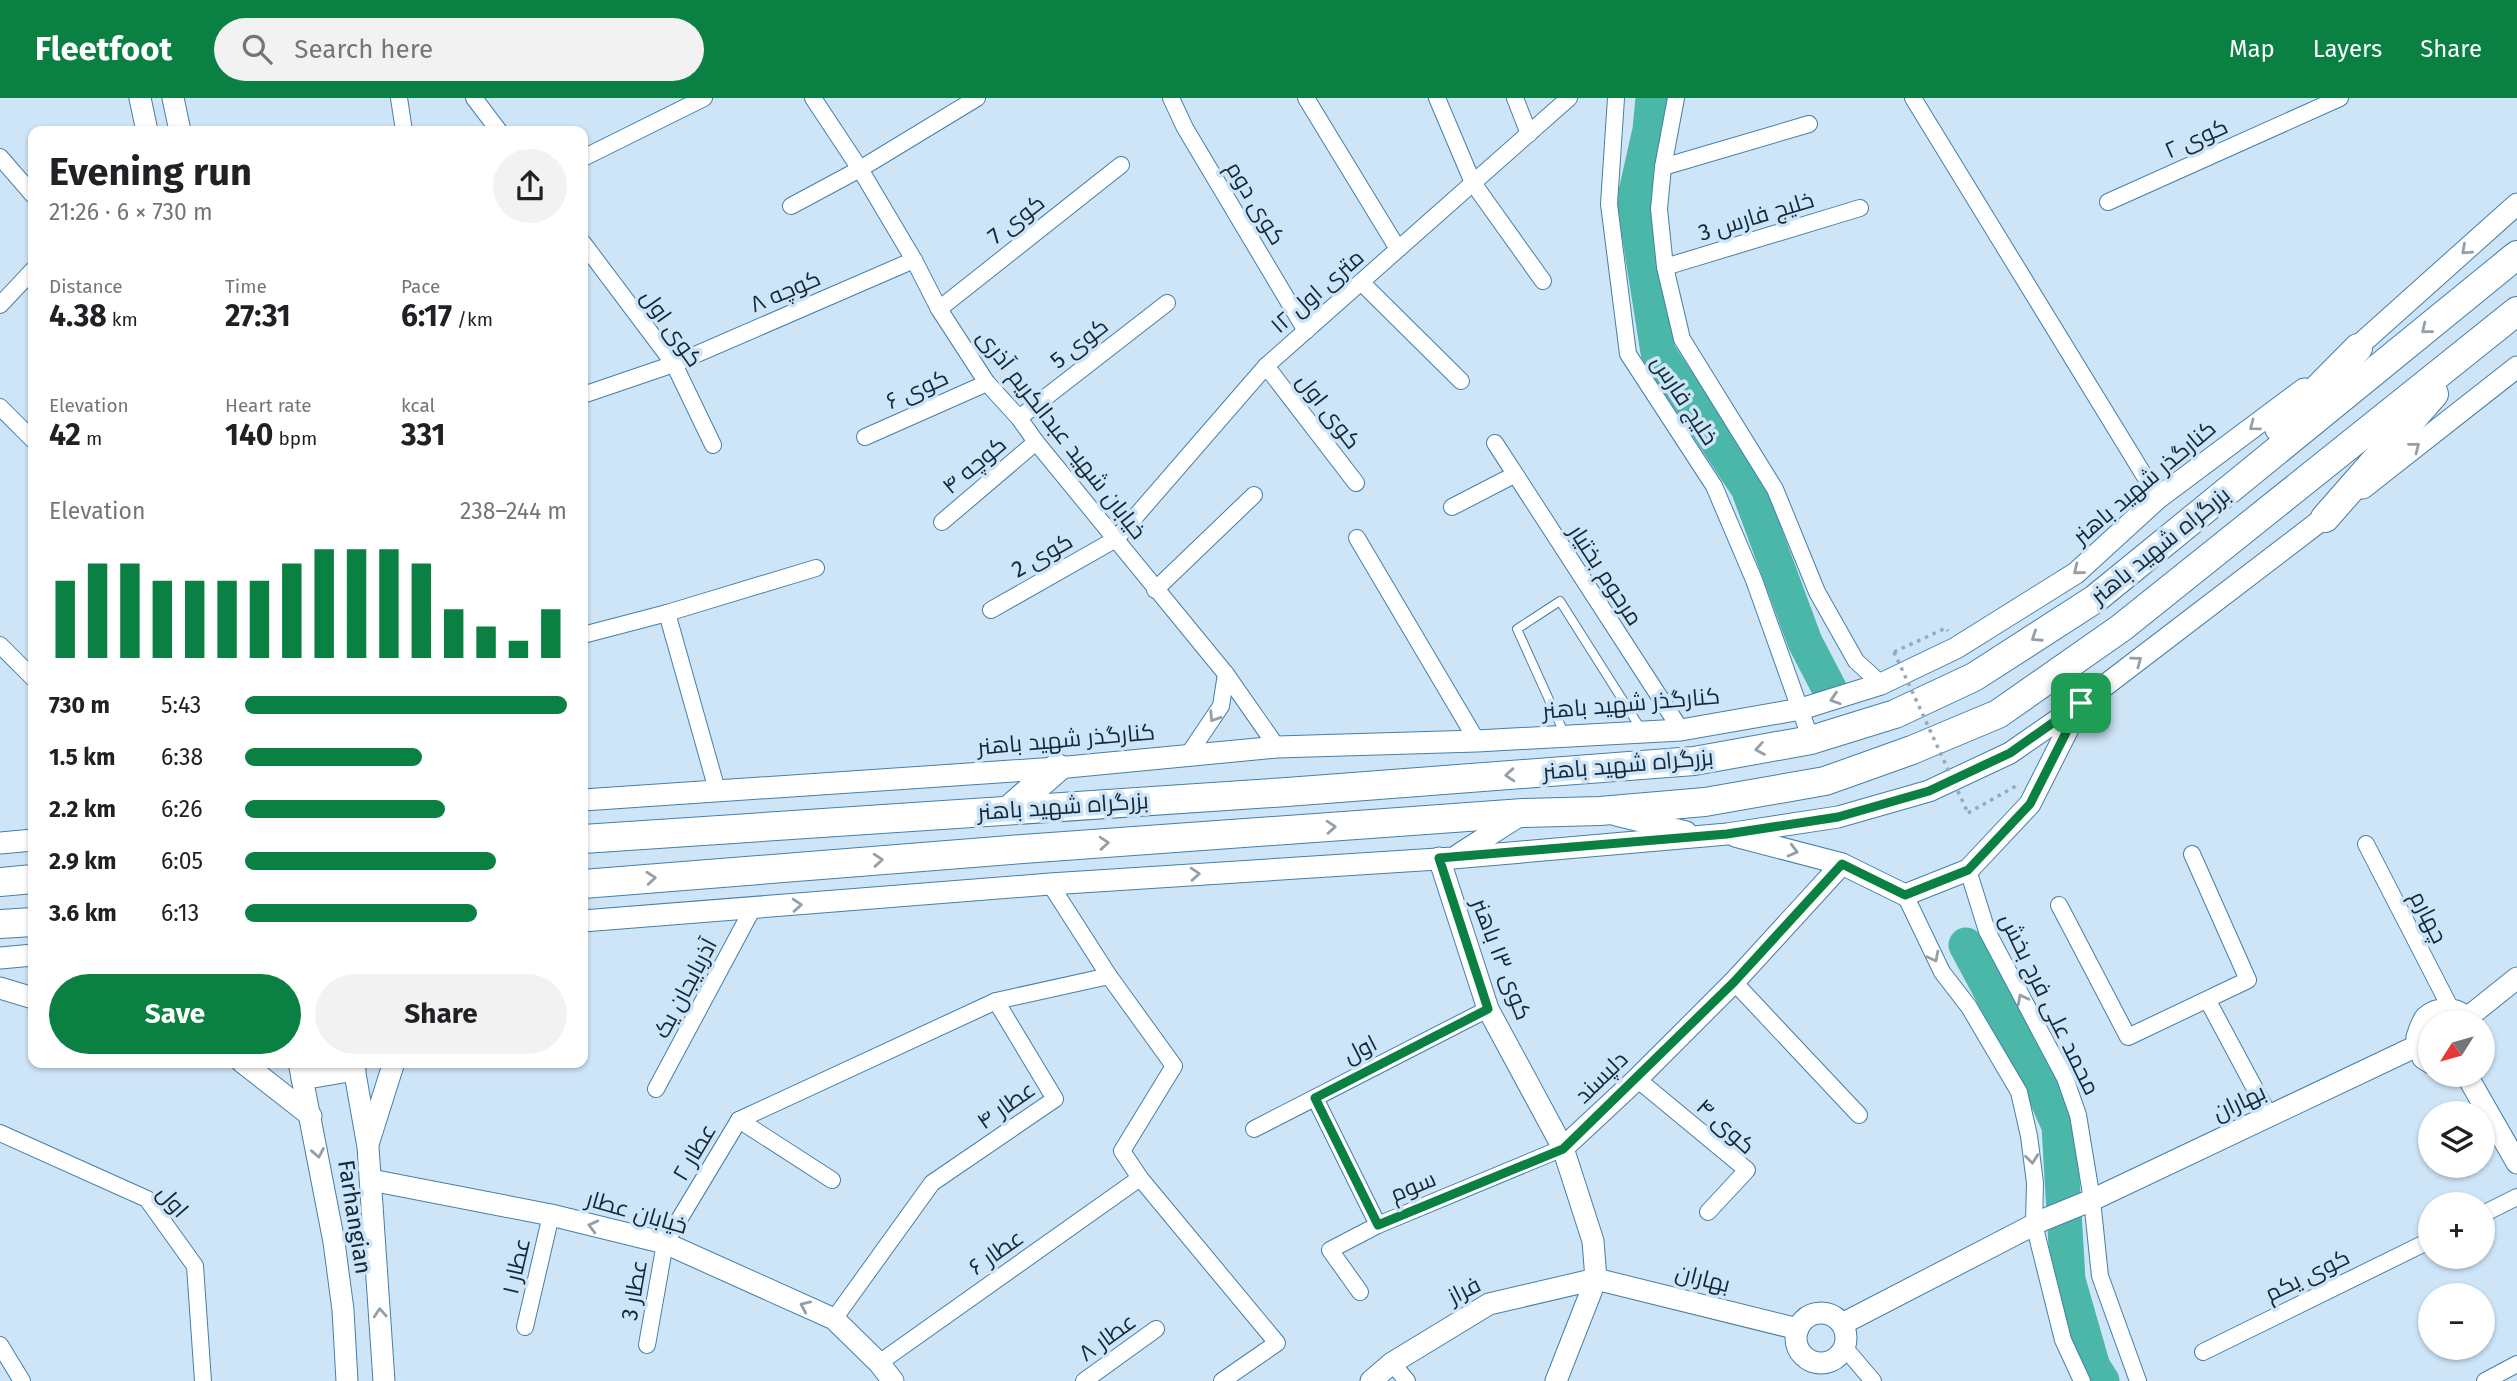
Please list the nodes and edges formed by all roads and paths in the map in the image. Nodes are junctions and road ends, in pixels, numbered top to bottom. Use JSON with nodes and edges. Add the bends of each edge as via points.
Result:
{"nodes":[{"id":1,"x":140,"y":98,"type":"edge"},
{"id":2,"x":173,"y":98,"type":"edge"},
{"id":3,"x":399,"y":98,"type":"edge"},
{"id":4,"x":474,"y":98,"type":"edge"},
{"id":5,"x":704,"y":98,"type":"edge"},
{"id":6,"x":813,"y":98,"type":"edge"},
{"id":7,"x":977,"y":98,"type":"edge"},
{"id":8,"x":1171,"y":98,"type":"edge"},
{"id":9,"x":1306,"y":98,"type":"edge"},
{"id":10,"x":1437,"y":98,"type":"edge"},
{"id":11,"x":1515,"y":98,"type":"edge"},
{"id":12,"x":1569,"y":98,"type":"edge"},
{"id":13,"x":1616,"y":98,"type":"edge"},
{"id":14,"x":1676,"y":98,"type":"edge"},
{"id":15,"x":1913,"y":98,"type":"edge"},
{"id":16,"x":2340,"y":98,"type":"edge"},
{"id":17,"x":1809,"y":124,"type":"dead end"},
{"id":18,"x":146,"y":126,"type":"edge"},
{"id":19,"x":179,"y":126,"type":"edge"},
{"id":20,"x":403,"y":126,"type":"edge"},
{"id":21,"x":495,"y":126,"type":"edge"},
{"id":22,"x":1529,"y":134,"type":"junction"},
{"id":23,"x":588,"y":156,"type":"edge"},
{"id":24,"x":0,"y":157,"type":"edge"},
{"id":25,"x":1121,"y":165,"type":"dead end"},
{"id":26,"x":1663,"y":167,"type":"junction"},
{"id":27,"x":860,"y":169,"type":"junction"},
{"id":28,"x":1473,"y":183,"type":"junction"},
{"id":29,"x":28,"y":189,"type":"edge"},
{"id":30,"x":2108,"y":202,"type":"dead end"},
{"id":31,"x":2517,"y":204,"type":"edge"},
{"id":32,"x":791,"y":206,"type":"dead end"},
{"id":33,"x":1860,"y":208,"type":"dead end"},
{"id":34,"x":1398,"y":249,"type":"junction"},
{"id":35,"x":588,"y":251,"type":"edge"},
{"id":36,"x":2517,"y":255,"type":"edge"},
{"id":37,"x":915,"y":260,"type":"junction"},
{"id":38,"x":1665,"y":267,"type":"junction"},
{"id":39,"x":28,"y":276,"type":"edge"},
{"id":40,"x":1543,"y":281,"type":"dead end"},
{"id":41,"x":1361,"y":282,"type":"junction"},
{"id":42,"x":1167,"y":303,"type":"dead end"},
{"id":43,"x":0,"y":305,"type":"edge"},
{"id":44,"x":939,"y":309,"type":"junction"},
{"id":45,"x":2517,"y":311,"type":"edge"},
{"id":46,"x":1306,"y":331,"type":"junction"},
{"id":47,"x":2485,"y":336,"type":"junction"},
{"id":48,"x":2358,"y":348,"type":"junction"},
{"id":49,"x":674,"y":364,"type":"junction"},
{"id":50,"x":1266,"y":366,"type":"junction"},
{"id":51,"x":2517,"y":367,"type":"edge"},
{"id":52,"x":1461,"y":381,"type":"dead end"},
{"id":53,"x":987,"y":383,"type":"junction"},
{"id":54,"x":588,"y":393,"type":"edge"},
{"id":55,"x":0,"y":407,"type":"edge"},
{"id":56,"x":1019,"y":418,"type":"junction"},
{"id":57,"x":28,"y":435,"type":"edge"},
{"id":58,"x":866,"y":437,"type":"dead end"},
{"id":59,"x":1036,"y":442,"type":"junction"},
{"id":60,"x":1495,"y":443,"type":"dead end"},
{"id":61,"x":713,"y":445,"type":"dead end"},
{"id":62,"x":1514,"y":475,"type":"junction"},
{"id":63,"x":1356,"y":483,"type":"dead end"},
{"id":64,"x":1254,"y":495,"type":"dead end"},
{"id":65,"x":2158,"y":498,"type":"junction"},
{"id":66,"x":1452,"y":507,"type":"dead end"},
{"id":67,"x":2325,"y":518,"type":"junction"},
{"id":68,"x":942,"y":522,"type":"dead end"},
{"id":69,"x":2185,"y":525,"type":"junction"},
{"id":70,"x":1357,"y":538,"type":"dead end"},
{"id":71,"x":1116,"y":539,"type":"junction"},
{"id":72,"x":816,"y":568,"type":"dead end"},
{"id":73,"x":1155,"y":590,"type":"junction"},
{"id":74,"x":990,"y":610,"type":"dead end"},
{"id":75,"x":667,"y":613,"type":"junction"},
{"id":76,"x":1946,"y":628,"type":"dead end"},
{"id":77,"x":588,"y":634,"type":"edge"},
{"id":78,"x":0,"y":645,"type":"edge"},
{"id":79,"x":28,"y":673,"type":"edge"},
{"id":80,"x":1226,"y":674,"type":"junction"},
{"id":81,"x":1881,"y":684,"type":"junction"},
{"id":82,"x":2081,"y":703,"type":"junction"},
{"id":83,"x":1801,"y":709,"type":"junction"},
{"id":84,"x":1681,"y":730,"type":"junction"},
{"id":85,"x":1643,"y":732,"type":"junction"},
{"id":86,"x":1565,"y":735,"type":"junction"},
{"id":87,"x":1811,"y":740,"type":"junction"},
{"id":88,"x":1477,"y":741,"type":"junction"},
{"id":89,"x":1276,"y":747,"type":"junction"},
{"id":90,"x":1188,"y":755,"type":"junction"},
{"id":91,"x":1057,"y":768,"type":"junction"},
{"id":92,"x":2017,"y":786,"type":"dead end"},
{"id":93,"x":717,"y":790,"type":"junction"},
{"id":94,"x":588,"y":800,"type":"edge"},
{"id":95,"x":1010,"y":809,"type":"junction"},
{"id":96,"x":1600,"y":811,"type":"junction"},
{"id":97,"x":1523,"y":813,"type":"junction"},
{"id":98,"x":1727,"y":834,"type":"junction"},
{"id":99,"x":1703,"y":836,"type":"junction"},
{"id":100,"x":588,"y":839,"type":"edge"},
{"id":101,"x":28,"y":841,"type":"edge"},
{"id":102,"x":0,"y":844,"type":"edge"},
{"id":103,"x":2365,"y":844,"type":"dead end"},
{"id":104,"x":2192,"y":854,"type":"dead end"},
{"id":105,"x":1446,"y":858,"type":"junction"},
{"id":106,"x":1842,"y":864,"type":"junction"},
{"id":107,"x":1968,"y":870,"type":"junction"},
{"id":108,"x":28,"y":879,"type":"edge"},
{"id":109,"x":0,"y":882,"type":"edge"},
{"id":110,"x":588,"y":884,"type":"edge"},
{"id":111,"x":1049,"y":884,"type":"junction"},
{"id":112,"x":1905,"y":895,"type":"junction"},
{"id":113,"x":2059,"y":905,"type":"dead end"},
{"id":114,"x":753,"y":908,"type":"junction"},
{"id":115,"x":588,"y":921,"type":"edge"},
{"id":116,"x":28,"y":922,"type":"edge"},
{"id":117,"x":0,"y":924,"type":"edge"},
{"id":118,"x":28,"y":955,"type":"edge"},
{"id":119,"x":0,"y":958,"type":"edge"},
{"id":120,"x":1109,"y":976,"type":"junction"},
{"id":121,"x":2517,"y":978,"type":"edge"},
{"id":122,"x":1734,"y":982,"type":"junction"},
{"id":123,"x":0,"y":988,"type":"edge"},
{"id":124,"x":28,"y":996,"type":"edge"},
{"id":125,"x":996,"y":1001,"type":"junction"},
{"id":126,"x":2208,"y":1001,"type":"junction"},
{"id":127,"x":1488,"y":1009,"type":"junction"},
{"id":128,"x":2459,"y":1010,"type":"edge"},
{"id":129,"x":2473,"y":1010,"type":"edge"},
{"id":130,"x":2418,"y":1057,"type":"edge"},
{"id":131,"x":250,"y":1068,"type":"edge"},
{"id":132,"x":333,"y":1068,"type":"edge"},
{"id":133,"x":354,"y":1068,"type":"edge"},
{"id":134,"x":392,"y":1068,"type":"edge"},
{"id":135,"x":301,"y":1071,"type":"edge"},
{"id":136,"x":1637,"y":1079,"type":"junction"},
{"id":137,"x":2473,"y":1087,"type":"edge"},
{"id":138,"x":656,"y":1088,"type":"dead end"},
{"id":139,"x":1315,"y":1098,"type":"junction"},
{"id":140,"x":1859,"y":1115,"type":"dead end"},
{"id":141,"x":311,"y":1116,"type":"junction"},
{"id":142,"x":2270,"y":1117,"type":"junction"},
{"id":143,"x":739,"y":1120,"type":"junction"},
{"id":144,"x":1254,"y":1129,"type":"dead end"},
{"id":145,"x":0,"y":1133,"type":"edge"},
{"id":146,"x":368,"y":1147,"type":"junction"},
{"id":147,"x":1563,"y":1149,"type":"junction"},
{"id":148,"x":2517,"y":1163,"type":"edge"},
{"id":149,"x":1140,"y":1178,"type":"junction"},
{"id":150,"x":371,"y":1180,"type":"junction"},
{"id":151,"x":832,"y":1180,"type":"dead end"},
{"id":152,"x":2517,"y":1197,"type":"edge"},
{"id":153,"x":2086,"y":1202,"type":"junction"},
{"id":154,"x":2495,"y":1208,"type":"edge"},
{"id":155,"x":1709,"y":1212,"type":"dead end"},
{"id":156,"x":551,"y":1215,"type":"junction"},
{"id":157,"x":2038,"y":1222,"type":"junction"},
{"id":158,"x":1378,"y":1225,"type":"junction"},
{"id":159,"x":665,"y":1243,"type":"junction"},
{"id":160,"x":2418,"y":1246,"type":"edge"},
{"id":161,"x":1596,"y":1279,"type":"junction"},
{"id":162,"x":1360,"y":1292,"type":"dead end"},
{"id":163,"x":834,"y":1319,"type":"junction"},
{"id":164,"x":1842,"y":1324,"type":"junction"},
{"id":165,"x":525,"y":1327,"type":"dead end"},
{"id":166,"x":1156,"y":1329,"type":"dead end"},
{"id":167,"x":1798,"y":1329,"type":"junction"},
{"id":168,"x":0,"y":1345,"type":"edge"},
{"id":169,"x":647,"y":1345,"type":"dead end"},
{"id":170,"x":1844,"y":1347,"type":"junction"},
{"id":171,"x":2203,"y":1352,"type":"dead end"},
{"id":172,"x":879,"y":1363,"type":"junction"},
{"id":173,"x":1392,"y":1363,"type":"junction"},
{"id":174,"x":2517,"y":1364,"type":"edge"},
{"id":175,"x":22,"y":1381,"type":"edge"},
{"id":176,"x":203,"y":1381,"type":"edge"},
{"id":177,"x":347,"y":1381,"type":"edge"},
{"id":178,"x":384,"y":1381,"type":"edge"},
{"id":179,"x":893,"y":1381,"type":"edge"},
{"id":180,"x":1084,"y":1381,"type":"edge"},
{"id":181,"x":1222,"y":1381,"type":"edge"},
{"id":182,"x":1371,"y":1381,"type":"edge"},
{"id":183,"x":1408,"y":1381,"type":"edge"},
{"id":184,"x":1556,"y":1381,"type":"edge"},
{"id":185,"x":1872,"y":1381,"type":"edge"},
{"id":186,"x":2082,"y":1381,"type":"edge"},
{"id":187,"x":2138,"y":1381,"type":"edge"},
{"id":188,"x":2485,"y":1381,"type":"edge"}],
"edges":[{"from":1,"to":18,"type":"main road"},
{"from":2,"to":19,"type":"main road"},
{"from":3,"to":20,"type":"street"},
{"from":4,"to":21,"type":"street"},
{"from":5,"to":23,"type":"street"},
{"from":6,"to":27,"type":"street","name":"خیابان شهید عبدالکریم آذری"},
{"from":7,"to":27,"type":"street"},
{"from":8,"to":46,"type":"street","name":"کوی دوم"},
{"from":9,"to":34,"type":"street"},
{"from":10,"to":28,"type":"street"},
{"from":11,"to":22,"type":"street"},
{"from":12,"to":22,"type":"street","name":"۱۲ متری اول"},
{"from":13,"to":83,"type":"street","name":"خلیج فارس","via":[[1609,204],[1628,354],[1714,486]]},
{"from":14,"to":26,"type":"street","name":"خلیج فارس"},
{"from":15,"to":65,"type":"street"},
{"from":16,"to":30,"type":"street","name":"کوی ۲"},
{"from":17,"to":26,"type":"street"},
{"from":22,"to":28,"type":"street","name":"۱۲ متری اول"},
{"from":24,"to":29,"type":"street"},
{"from":25,"to":44,"type":"street","name":"کوی 7"},
{"from":26,"to":38,"type":"street","name":"خلیج فارس","via":[[1659,209]]},
{"from":27,"to":32,"type":"street"},
{"from":27,"to":37,"type":"street","name":"خیابان شهید عبدالکریم آذری"},
{"from":28,"to":34,"type":"street","name":"۱۲ متری اول"},
{"from":28,"to":40,"type":"street"},
{"from":31,"to":48,"type":"main road","name":"کنارگذر شهید باهنر","one_way":true},
{"from":33,"to":38,"type":"street","name":"خلیج فارس 3"},
{"from":34,"to":41,"type":"street","name":"۱۲ متری اول"},
{"from":35,"to":49,"type":"street","name":"کوی اول"},
{"from":36,"to":69,"type":"highway","name":"بزرگراه شهید باهنر","one_way":true},
{"from":37,"to":44,"type":"street","name":"خیابان شهید عبدالکریم آذری"},
{"from":37,"to":49,"type":"street","name":"کوچه ۸"},
{"from":38,"to":81,"type":"street","name":"خلیج فارس","via":[[1682,339],[1775,489],[1817,592],[1856,661]]},
{"from":39,"to":43,"type":"street"},
{"from":41,"to":46,"type":"street","name":"۱۲ متری اول"},
{"from":41,"to":52,"type":"street"},
{"from":42,"to":56,"type":"street","name":"کوی 5"},
{"from":44,"to":53,"type":"street","name":"خیابان شهید عبدالکریم آذری"},
{"from":45,"to":47,"type":"highway","name":"بزرگراه شهید باهنر"},
{"from":46,"to":50,"type":"street","name":"۱۲ متری اول"},
{"from":47,"to":67,"type":"highway"},
{"from":47,"to":96,"type":"highway","name":"بزرگراه شهید باهنر","via":[[2121,628],[1998,714],[1825,781],[1705,802]]},
{"from":48,"to":65,"type":"main road","name":"کنارگذر شهید باهنر","one_way":true},
{"from":48,"to":69,"type":"highway"},
{"from":49,"to":54,"type":"street","name":"کوچه ۸"},
{"from":49,"to":61,"type":"street","name":"کوی اول"},
{"from":50,"to":63,"type":"street","name":"کوی اول"},
{"from":50,"to":71,"type":"street","name":"۱۲ متری اول"},
{"from":67,"to":51,"type":"main road","one_way":true},
{"from":53,"to":56,"type":"street","name":"خیابان شهید عبدالکریم آذری"},
{"from":53,"to":58,"type":"street","name":"کوی ۶"},
{"from":55,"to":57,"type":"street"},
{"from":56,"to":59,"type":"street","name":"خیابان شهید عبدالکریم آذری"},
{"from":59,"to":68,"type":"street","name":"کوچه ۴"},
{"from":59,"to":71,"type":"street","name":"خیابان شهید عبدالکریم آذری"},
{"from":60,"to":62,"type":"street","name":"مرحوم بختیار"},
{"from":62,"to":66,"type":"street"},
{"from":62,"to":84,"type":"street","name":"مرحوم بختیار"},
{"from":64,"to":73,"type":"street"},
{"from":65,"to":81,"type":"main road","name":"کنارگذر شهید باهنر","one_way":true,"via":[[2076,573],[1956,648]]},
{"from":82,"to":67,"type":"main road","one_way":true},
{"from":69,"to":87,"type":"highway","name":"بزرگراه شهید باهنر","one_way":true,"via":[[2095,599],[1975,677],[1895,714]]},
{"from":70,"to":88,"type":"street"},
{"from":71,"to":73,"type":"street","name":"خیابان شهید عبدالکریم آذری"},
{"from":71,"to":74,"type":"street","name":"کوی 2"},
{"from":72,"to":75,"type":"street"},
{"from":73,"to":80,"type":"street","name":"خیابان شهید عبدالکریم آذری"},
{"from":75,"to":77,"type":"street"},
{"from":75,"to":93,"type":"street"},
{"from":76,"to":92,"type":"path","bridge":true,"via":[[1894,652],[1968,813]]},
{"from":78,"to":79,"type":"street"},
{"from":80,"to":89,"type":"street","name":"خیابان شهید عبدالکریم آذری"},
{"from":80,"to":90,"type":"street","one_way":true,"via":[[1221,706]]},
{"from":81,"to":83,"type":"main road","name":"کنارگذر شهید باهنر","one_way":true},
{"from":82,"to":98,"type":"main road","via":[[2010,753],[1929,791],[1838,817]]},
{"from":82,"to":107,"type":"main road","via":[[2030,804]]},
{"from":83,"to":84,"type":"main road","name":"کنارگذر شهید باهنر"},
{"from":83,"to":87,"type":"street","name":"خلیج فارس"},
{"from":84,"to":85,"type":"main road","name":"کنارگذر شهید باهنر"},
{"from":85,"to":86,"type":"main road","name":"کنارگذر شهید باهنر"},
{"from":85,"to":86,"type":"lane","via":[[1560,601],[1517,629]]},
{"from":86,"to":88,"type":"main road","name":"کنارگذر شهید باهنر"},
{"from":87,"to":95,"type":"highway","name":"بزرگراه شهید باهنر","one_way":true,"via":[[1694,761]]},
{"from":88,"to":89,"type":"main road","name":"کنارگذر شهید باهنر"},
{"from":89,"to":90,"type":"main road","name":"کنارگذر شهید باهنر"},
{"from":90,"to":91,"type":"main road","name":"کنارگذر شهید باهنر"},
{"from":91,"to":93,"type":"main road","name":"کنارگذر شهید باهنر"},
{"from":91,"to":95,"type":"highway"},
{"from":93,"to":94,"type":"main road","name":"کنارگذر شهید باهنر"},
{"from":95,"to":100,"type":"highway","name":"بزرگراه شهید باهنر"},
{"from":96,"to":97,"type":"highway","name":"بزرگراه شهید باهنر"},
{"from":96,"to":99,"type":"main road"},
{"from":97,"to":105,"type":"main road"},
{"from":110,"to":97,"type":"highway","name":"بزرگراه شهید باهنر","one_way":true},
{"from":98,"to":99,"type":"main road"},
{"from":98,"to":106,"type":"main road","one_way":true},
{"from":99,"to":105,"type":"main road"},
{"from":101,"to":102,"type":"main road"},
{"from":103,"to":128,"type":"street","name":"چهارم"},
{"from":104,"to":126,"type":"street","via":[[2248,980]]},
{"from":111,"to":105,"type":"main road","one_way":true},
{"from":105,"to":127,"type":"main road","name":"کوی ۱۳ باهنر"},
{"from":106,"to":112,"type":"main road"},
{"from":106,"to":122,"type":"main road","name":"دلپسند"},
{"from":107,"to":112,"type":"main road"},
{"from":153,"to":107,"type":"street","name":"محمد علی فرح بخش","one_way":true,"via":[[2078,1115],[2065,1078],[1986,931]]},
{"from":108,"to":109,"type":"highway"},
{"from":114,"to":111,"type":"main road","one_way":true},
{"from":111,"to":120,"type":"street"},
{"from":112,"to":157,"type":"street","one_way":true,"via":[[1942,972],[1969,1007],[2019,1092],[2029,1136]]},
{"from":113,"to":126,"type":"street","via":[[2128,1037]]},
{"from":114,"to":115,"type":"main road"},
{"from":114,"to":138,"type":"street","name":"آذربایجان یک"},
{"from":116,"to":117,"type":"highway"},
{"from":118,"to":119,"type":"main road"},
{"from":120,"to":125,"type":"street"},
{"from":120,"to":149,"type":"street","via":[[1174,1066],[1122,1152]]},
{"from":121,"to":129,"type":"main road"},
{"from":122,"to":136,"type":"main road","name":"دلپسند"},
{"from":122,"to":140,"type":"street"},
{"from":123,"to":124,"type":"main road"},
{"from":125,"to":143,"type":"street"},
{"from":125,"to":163,"type":"street","name":"عطار ۴","via":[[1055,1099],[932,1183]]},
{"from":126,"to":142,"type":"street"},
{"from":127,"to":139,"type":"street","name":"اول"},
{"from":127,"to":147,"type":"main road","name":"کوی ۱۳ باهنر"},
{"from":130,"to":142,"type":"main road","name":"بهاران"},
{"from":131,"to":141,"type":"main road"},
{"from":132,"to":135,"type":"main road"},
{"from":133,"to":146,"type":"main road","name":"Farhangian"},
{"from":134,"to":146,"type":"main road"},
{"from":135,"to":141,"type":"main road","name":"Farhangian"},
{"from":136,"to":147,"type":"main road","name":"دلپسند"},
{"from":136,"to":155,"type":"street","name":"کوی ۴","via":[[1747,1170]]},
{"from":137,"to":148,"type":"main road"},
{"from":139,"to":144,"type":"street","name":"اول"},
{"from":139,"to":158,"type":"street"},
{"from":141,"to":177,"type":"main road","name":"Farhangian","one_way":true,"via":[[334,1242]]},
{"from":142,"to":153,"type":"main road","name":"بهاران"},
{"from":143,"to":151,"type":"street"},
{"from":143,"to":159,"type":"street","name":"عطار ۲"},
{"from":145,"to":176,"type":"street","name":"اول","via":[[147,1199],[195,1266]]},
{"from":146,"to":150,"type":"main road","name":"Farhangian"},
{"from":147,"to":158,"type":"street","name":"سوم"},
{"from":147,"to":161,"type":"main road","via":[[1593,1241]]},
{"from":149,"to":172,"type":"street","name":"عطار ۶"},
{"from":149,"to":181,"type":"street","via":[[1277,1343]]},
{"from":150,"to":156,"type":"main road","name":"خیابان عطار"},
{"from":178,"to":150,"type":"main road","name":"Farhangian","one_way":true},
{"from":152,"to":154,"type":"street"},
{"from":153,"to":157,"type":"main road","name":"بهاران"},
{"from":153,"to":187,"type":"street","name":"محمد علی فرح بخش","via":[[2099,1276]]},
{"from":159,"to":156,"type":"main road","name":"خیابان عطار","one_way":true},
{"from":156,"to":165,"type":"street","name":"عطار ۱"},
{"from":157,"to":164,"type":"main road"},
{"from":157,"to":186,"type":"street","via":[[2063,1340]]},
{"from":158,"to":162,"type":"street","name":"سوم","via":[[1330,1250]]},
{"from":163,"to":159,"type":"main road","name":"خیابان عطار","one_way":true},
{"from":159,"to":169,"type":"street","name":"عطار 3"},
{"from":160,"to":171,"type":"street","name":"کوی یکم"},
{"from":161,"to":167,"type":"main road","name":"بهاران"},
{"from":161,"to":173,"type":"main road","name":"فراز","via":[[1489,1304]]},
{"from":161,"to":184,"type":"main road"},
{"from":163,"to":172,"type":"main road","name":"خیابان عطار"},
{"from":164,"to":167,"type":"main road","via":[[1823,1312],[1808,1317]]},
{"from":164,"to":170,"type":"main road"},
{"from":166,"to":180,"type":"street","name":"عطار ۸"},
{"from":167,"to":170,"type":"main road","via":[[1797,1346],[1816,1362],[1833,1360]]},
{"from":168,"to":175,"type":"street"},
{"from":170,"to":185,"type":"street"},
{"from":172,"to":179,"type":"main road","name":"خیابان عطار"},
{"from":173,"to":182,"type":"main road","name":"فراز"},
{"from":173,"to":183,"type":"street"},
{"from":174,"to":188,"type":"street"}]}
